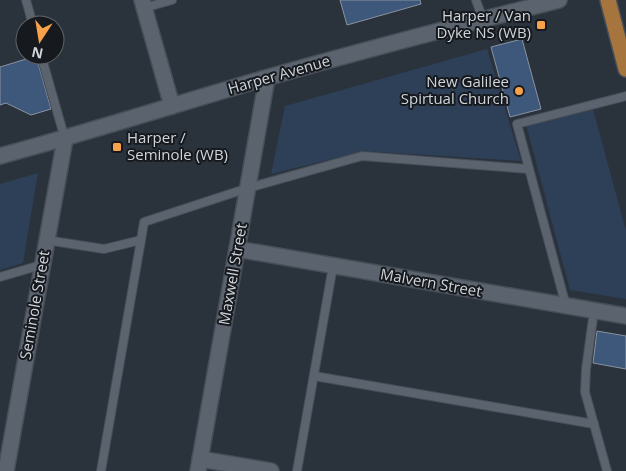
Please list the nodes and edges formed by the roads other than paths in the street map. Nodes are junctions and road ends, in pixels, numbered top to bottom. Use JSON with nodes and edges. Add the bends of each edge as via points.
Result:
{"nodes":[{"id":1,"x":26,"y":0,"type":"edge"},
{"id":2,"x":172,"y":0,"type":"edge"},
{"id":3,"x":476,"y":0,"type":"edge"},
{"id":4,"x":608,"y":0,"type":"edge"},
{"id":5,"x":551,"y":1,"type":"edge"},
{"id":6,"x":143,"y":4,"type":"edge"},
{"id":7,"x":30,"y":15,"type":"edge"},
{"id":8,"x":482,"y":20,"type":"junction"},
{"id":9,"x":44,"y":65,"type":"edge"},
{"id":10,"x":626,"y":69,"type":"edge"},
{"id":11,"x":268,"y":78,"type":"junction"},
{"id":12,"x":626,"y":96,"type":"edge"},
{"id":13,"x":172,"y":106,"type":"junction"},
{"id":14,"x":65,"y":138,"type":"junction"},
{"id":15,"x":0,"y":156,"type":"edge"},
{"id":16,"x":529,"y":169,"type":"junction"},
{"id":17,"x":248,"y":188,"type":"junction"},
{"id":18,"x":46,"y":240,"type":"junction"},
{"id":19,"x":141,"y":240,"type":"junction"},
{"id":20,"x":237,"y":249,"type":"junction"},
{"id":21,"x":41,"y":265,"type":"junction"},
{"id":22,"x":333,"y":266,"type":"junction"},
{"id":23,"x":0,"y":277,"type":"edge"},
{"id":24,"x":566,"y":306,"type":"junction"},
{"id":25,"x":594,"y":311,"type":"junction"},
{"id":26,"x":626,"y":316,"type":"edge"},
{"id":27,"x":314,"y":376,"type":"junction"},
{"id":28,"x":594,"y":424,"type":"junction"},
{"id":29,"x":199,"y":465,"type":"edge"},
{"id":30,"x":6,"y":471,"type":"edge"},
{"id":31,"x":101,"y":471,"type":"edge"},
{"id":32,"x":271,"y":471,"type":"edge"},
{"id":33,"x":297,"y":471,"type":"edge"},
{"id":34,"x":607,"y":471,"type":"edge"}],
"edges":[{"from":1,"to":7,"type":"lane"},
{"from":2,"to":6,"type":"lane"},
{"from":3,"to":8,"type":"lane"},
{"from":4,"to":10,"type":"main road"},
{"from":5,"to":8,"type":"street","name":"Harper Avenue"},
{"from":6,"to":13,"type":"street"},
{"from":8,"to":11,"type":"street","name":"Harper Avenue"},
{"from":9,"to":14,"type":"lane"},
{"from":11,"to":13,"type":"street","name":"Harper Avenue"},
{"from":11,"to":17,"type":"street","name":"Maxwell Street"},
{"from":12,"to":16,"type":"lane","via":[[517,124]]},
{"from":13,"to":14,"type":"street","name":"Harper Avenue"},
{"from":14,"to":15,"type":"street","name":"Harper Avenue"},
{"from":14,"to":18,"type":"street","name":"Seminole Street"},
{"from":16,"to":17,"type":"lane","via":[[362,156]]},
{"from":16,"to":24,"type":"lane"},
{"from":17,"to":19,"type":"lane","via":[[144,222]]},
{"from":17,"to":20,"type":"street","name":"Maxwell Street"},
{"from":18,"to":19,"type":"lane","via":[[104,249]]},
{"from":18,"to":21,"type":"street","name":"Seminole Street"},
{"from":19,"to":31,"type":"lane"},
{"from":20,"to":22,"type":"street","name":"Malvern Street"},
{"from":20,"to":29,"type":"street","name":"Maxwell Street"},
{"from":21,"to":23,"type":"lane"},
{"from":21,"to":30,"type":"street","name":"Seminole Street"},
{"from":22,"to":24,"type":"street","name":"Malvern Street"},
{"from":22,"to":27,"type":"lane"},
{"from":24,"to":25,"type":"street","name":"Malvern Street"},
{"from":25,"to":26,"type":"street","name":"Malvern Street"},
{"from":25,"to":28,"type":"lane","via":[[585,392]]},
{"from":27,"to":28,"type":"lane"},
{"from":27,"to":33,"type":"lane"},
{"from":28,"to":34,"type":"lane"},
{"from":29,"to":32,"type":"street"}]}
